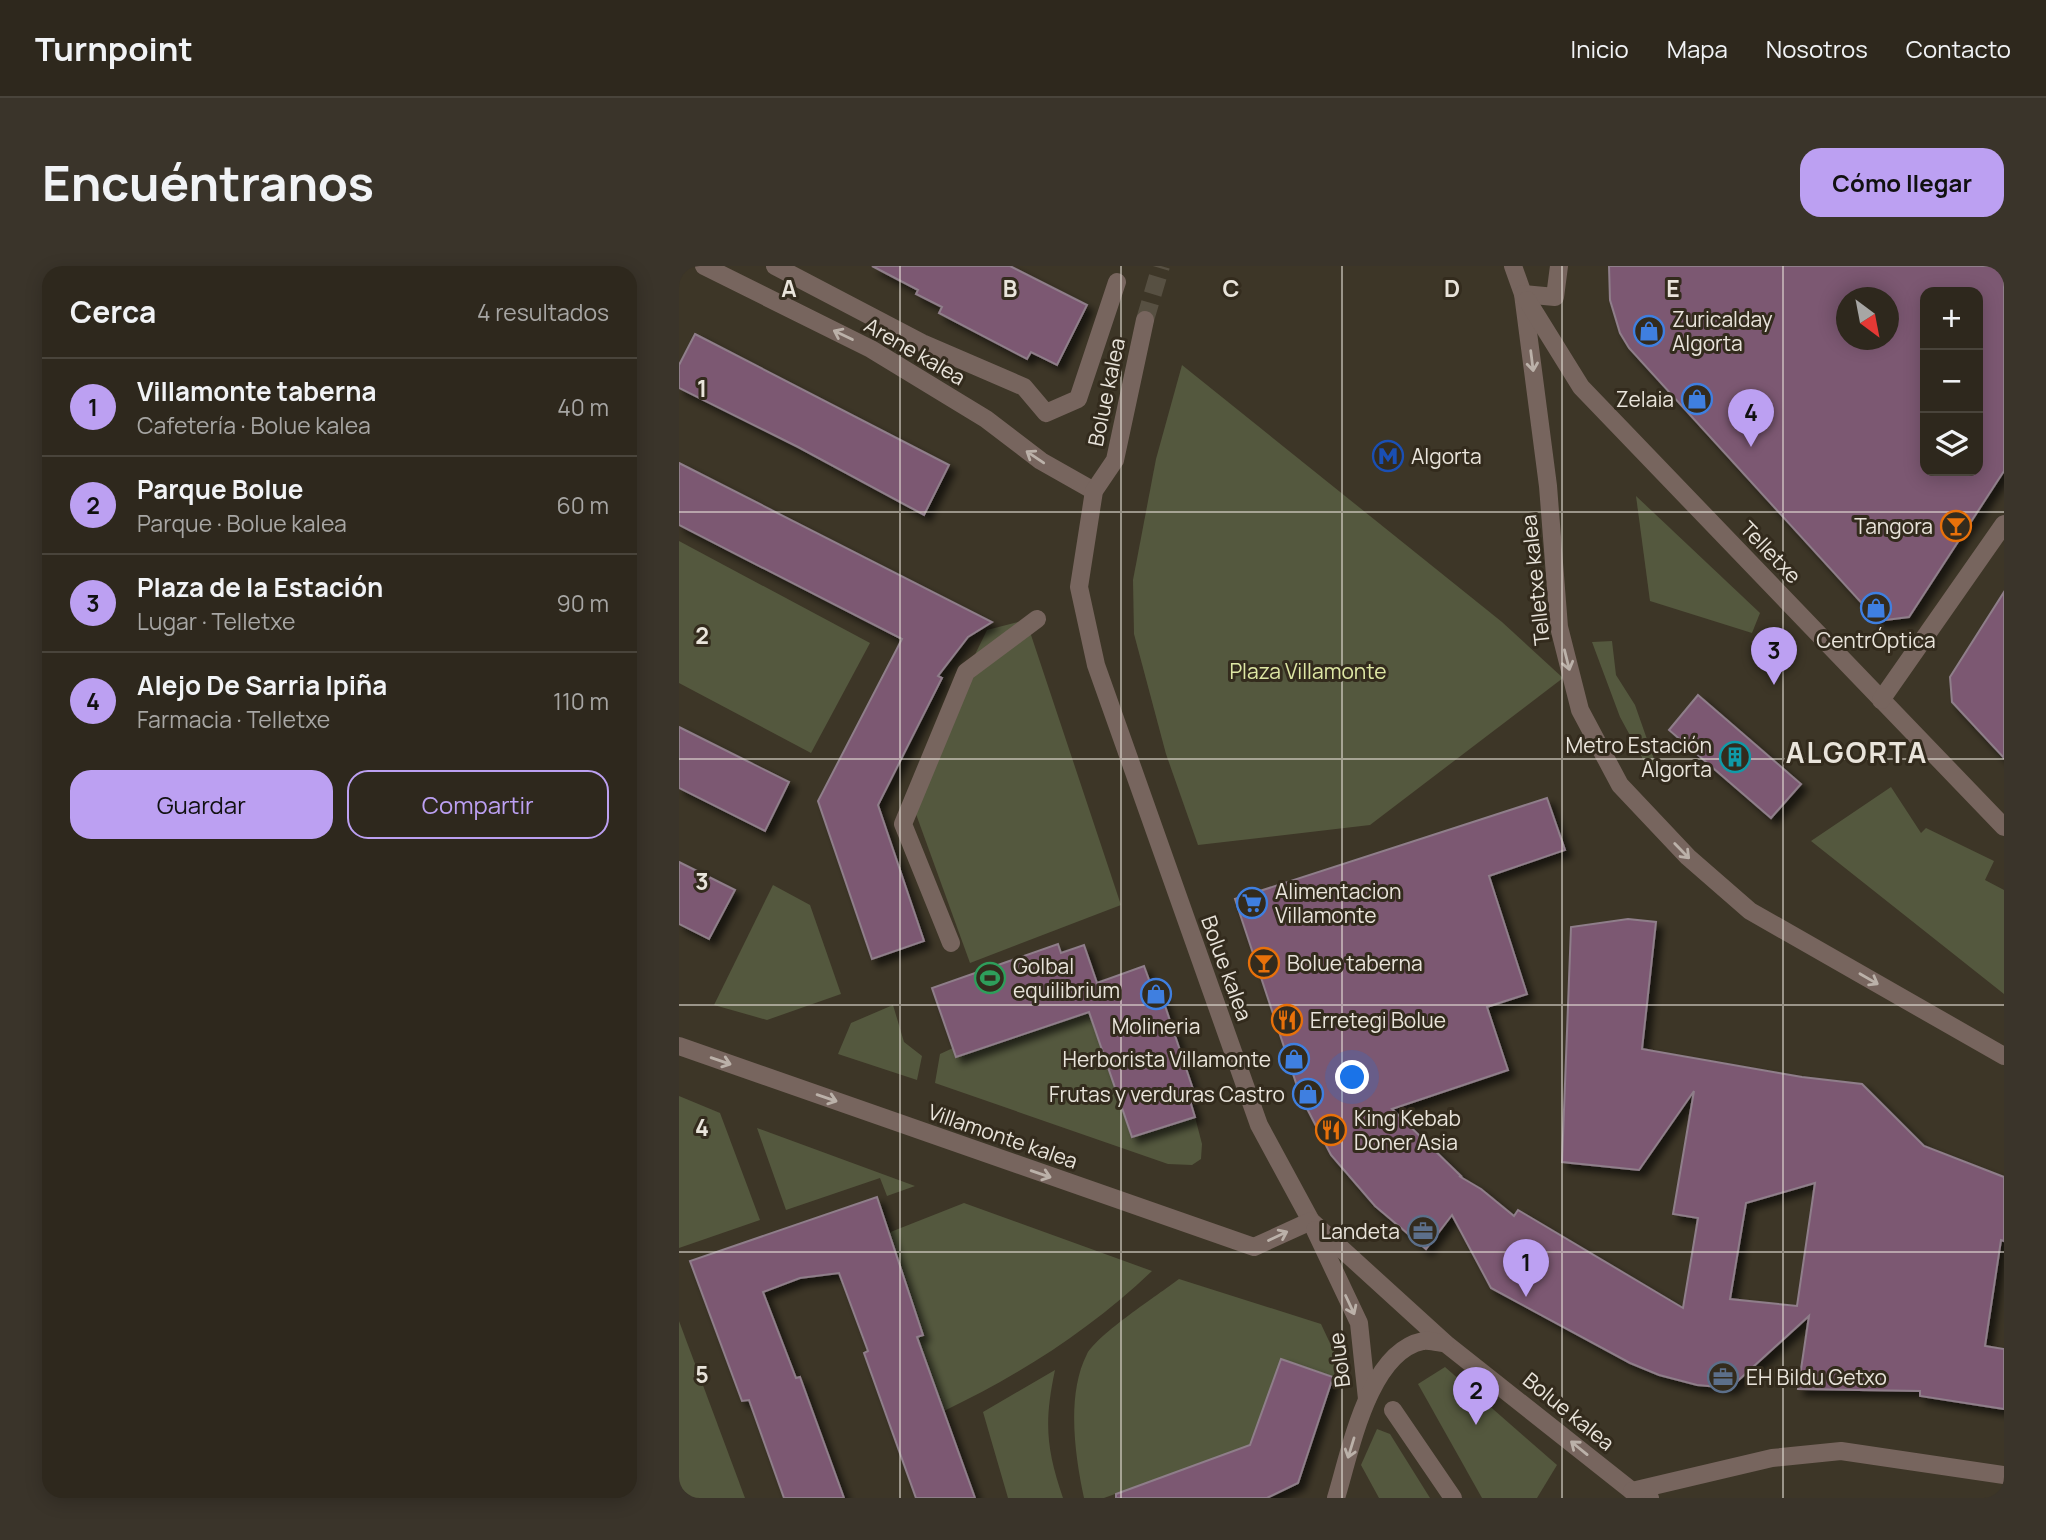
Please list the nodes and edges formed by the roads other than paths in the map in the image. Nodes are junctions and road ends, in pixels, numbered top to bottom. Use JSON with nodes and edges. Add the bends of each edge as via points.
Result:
{"nodes":[{"id":1,"x":704,"y":266,"type":"edge"},
{"id":2,"x":775,"y":266,"type":"edge"},
{"id":3,"x":1513,"y":266,"type":"edge"},
{"id":4,"x":1559,"y":266,"type":"edge"},
{"id":5,"x":1117,"y":282,"type":"dead end"},
{"id":6,"x":1523,"y":294,"type":"junction"},
{"id":7,"x":1145,"y":320,"type":"tunnel mouth"},
{"id":8,"x":1094,"y":491,"type":"junction"},
{"id":9,"x":2004,"y":524,"type":"edge"},
{"id":10,"x":1037,"y":619,"type":"dead end"},
{"id":11,"x":1881,"y":700,"type":"junction"},
{"id":12,"x":2004,"y":827,"type":"edge"},
{"id":13,"x":951,"y":943,"type":"dead end"},
{"id":14,"x":679,"y":1046,"type":"edge"},
{"id":15,"x":2004,"y":1056,"type":"edge"},
{"id":16,"x":1311,"y":1221,"type":"junction"},
{"id":17,"x":1445,"y":1343,"type":"junction"},
{"id":18,"x":1367,"y":1399,"type":"junction"},
{"id":19,"x":1393,"y":1410,"type":"dead end"},
{"id":20,"x":2004,"y":1475,"type":"edge"},
{"id":21,"x":1628,"y":1494,"type":"edge"},
{"id":22,"x":1336,"y":1498,"type":"edge"},
{"id":23,"x":1453,"y":1498,"type":"edge"},
{"id":24,"x":1650,"y":1498,"type":"edge"}],
"edges":[{"from":8,"to":1,"type":"street","name":"Arene kalea","one_way":true,"via":[[871,349]]},
{"from":2,"to":5,"type":"street","via":[[922,343],[1024,387],[1046,413],[1078,399]]},
{"from":3,"to":6,"type":"street","name":"Telletxe kalea"},
{"from":4,"to":6,"type":"street","via":[[1555,297]]},
{"from":6,"to":11,"type":"street","name":"Telletxe","via":[[1581,387]]},
{"from":6,"to":15,"type":"street","name":"Telletxe kalea","one_way":true,"via":[[1548,486],[1559,627],[1580,710],[1620,785],[1688,858],[1750,911]]},
{"from":7,"to":8,"type":"street","name":"Bolue kalea","via":[[1115,460]]},
{"from":8,"to":16,"type":"street","name":"Bolue kalea","via":[[1079,587],[1096,665],[1259,1125]]},
{"from":9,"to":11,"type":"street"},
{"from":10,"to":13,"type":"street","via":[[967,672],[903,824]]},
{"from":11,"to":12,"type":"street","name":"Telletxe"},
{"from":14,"to":16,"type":"street","name":"Villamonte kalea","one_way":true,"via":[[1254,1247]]},
{"from":16,"to":17,"type":"street","name":"Bolue kalea"},
{"from":16,"to":18,"type":"street","name":"Bolue","one_way":true,"via":[[1359,1323]]},
{"from":17,"to":18,"type":"street","name":"Bolue","via":[[1423,1341],[1402,1351],[1388,1363]]},
{"from":21,"to":17,"type":"street","name":"Bolue kalea","one_way":true},
{"from":18,"to":22,"type":"street","one_way":true},
{"from":19,"to":23,"type":"street"},
{"from":20,"to":21,"type":"street","via":[[1841,1451],[1772,1458]]},
{"from":21,"to":24,"type":"street","name":"Bolue kalea"}]}
